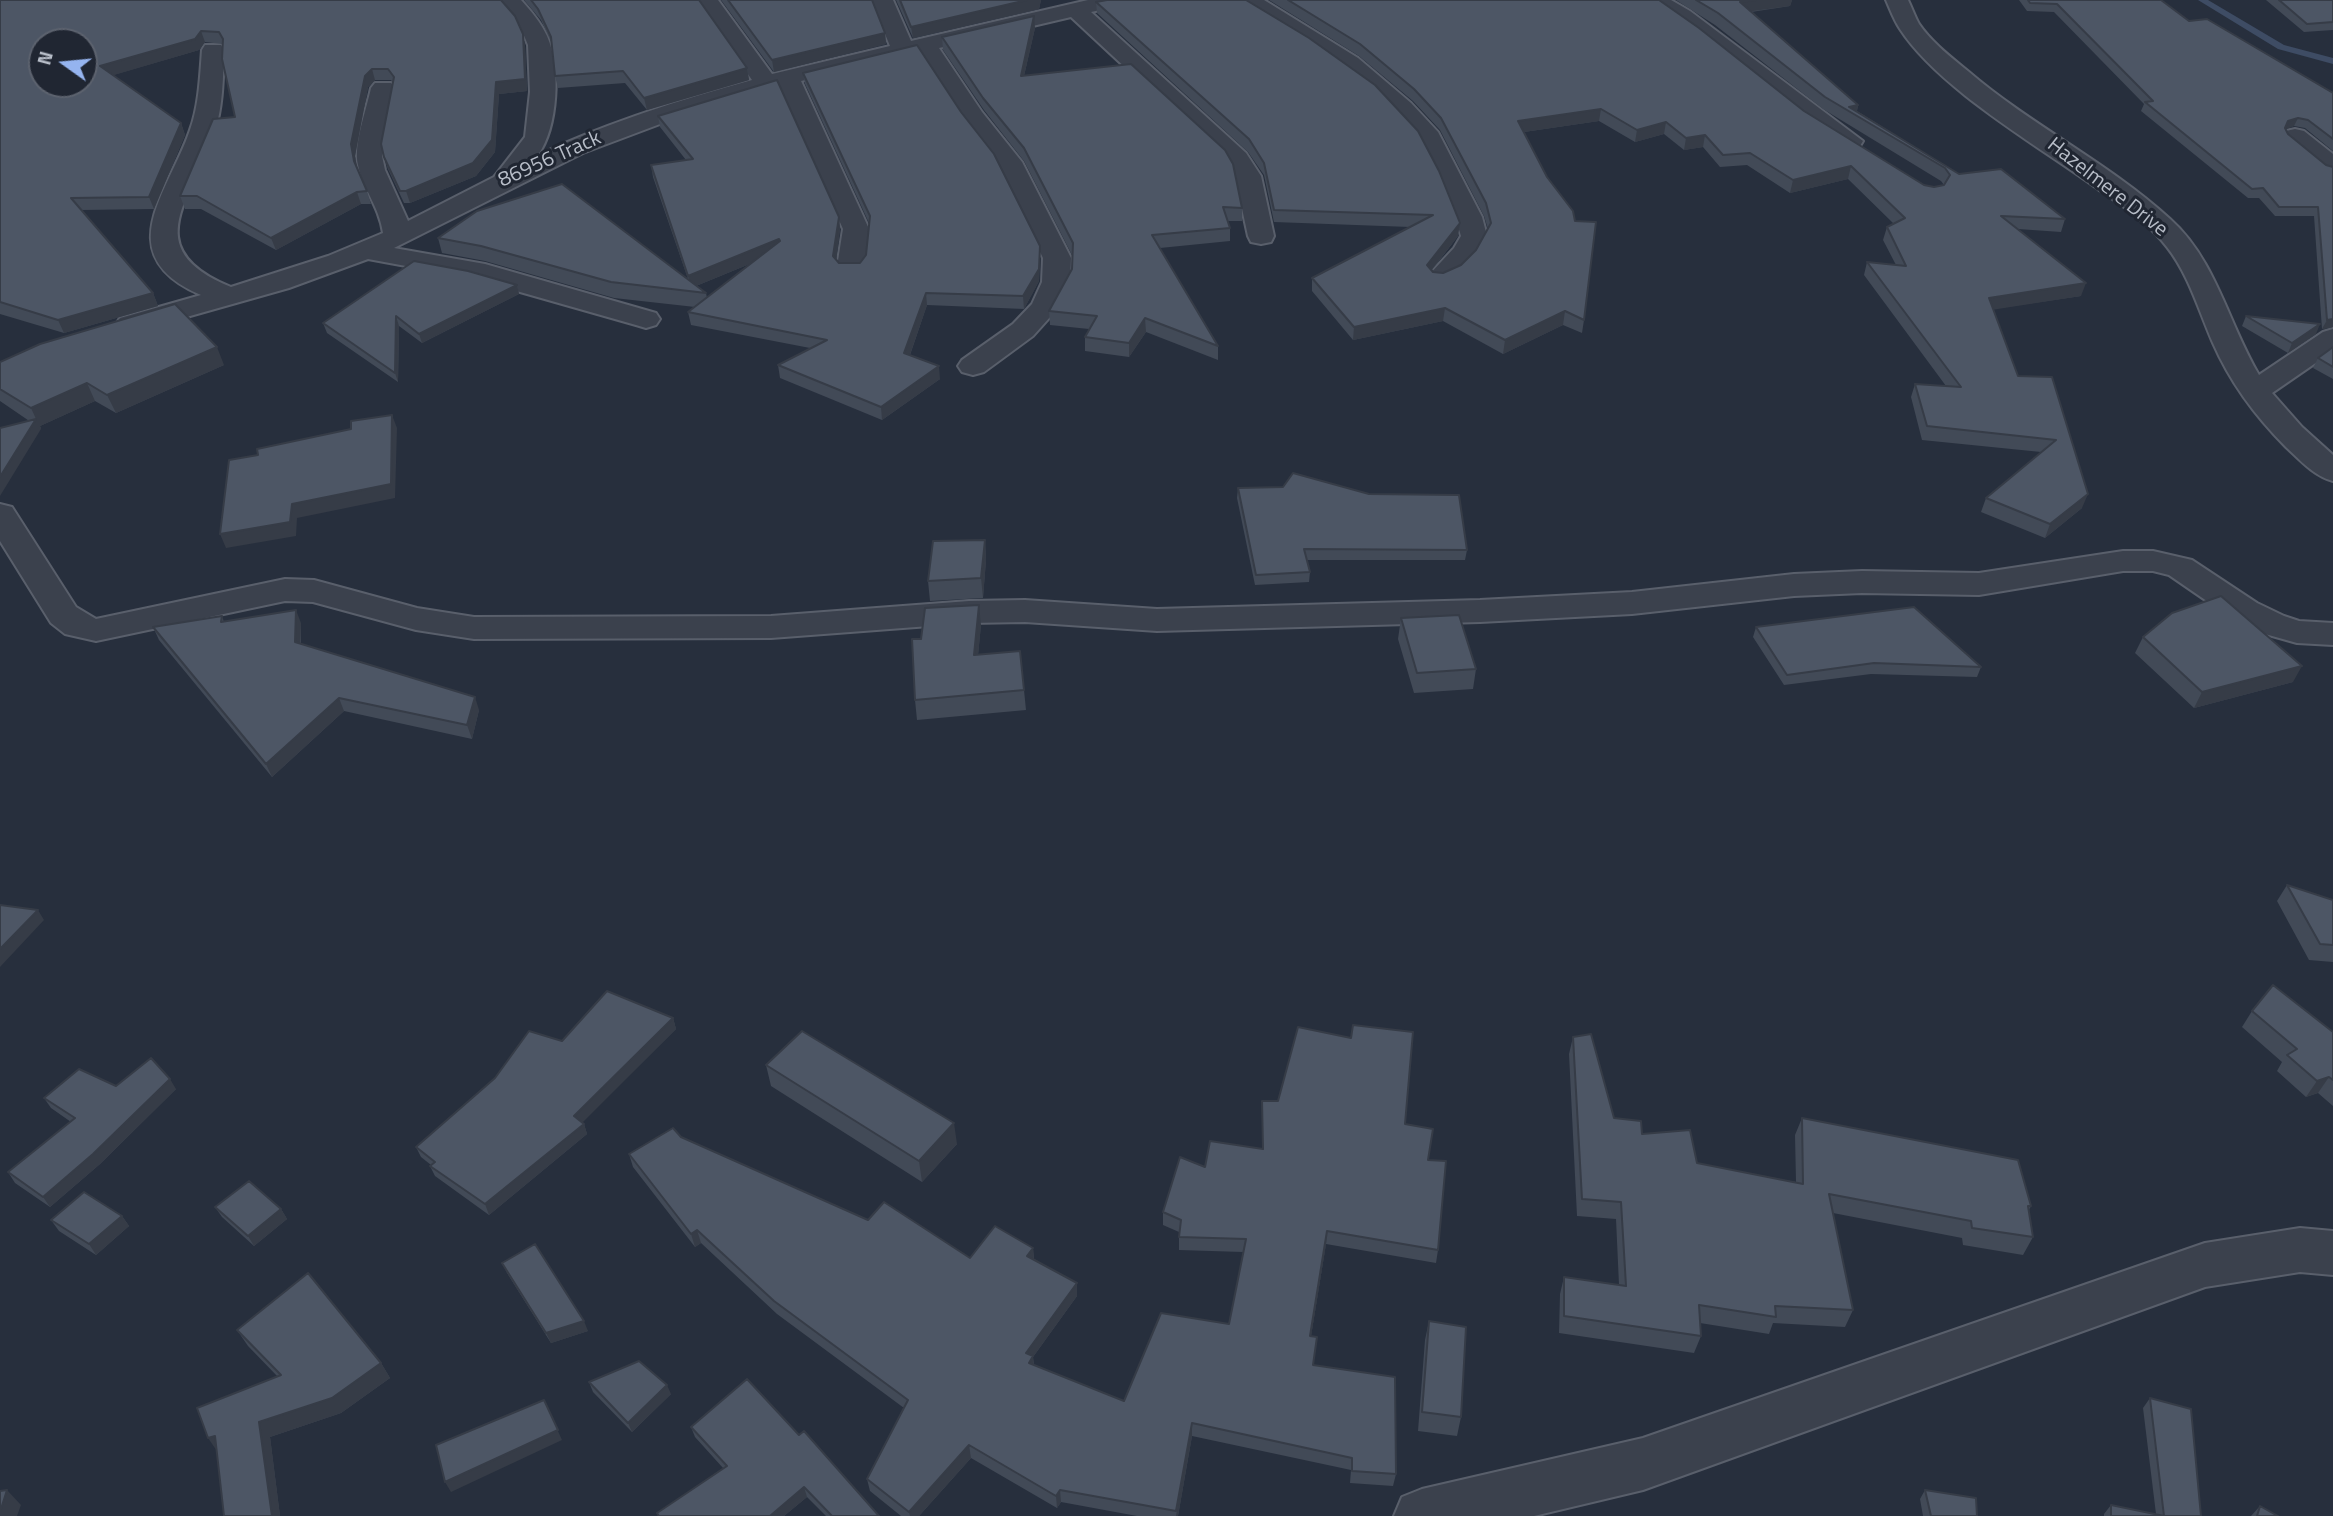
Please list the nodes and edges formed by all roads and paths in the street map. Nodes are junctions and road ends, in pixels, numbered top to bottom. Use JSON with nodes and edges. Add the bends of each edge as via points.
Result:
{"nodes":[{"id":1,"x":509,"y":0,"type":"edge"},
{"id":2,"x":707,"y":0,"type":"edge"},
{"id":3,"x":882,"y":0,"type":"edge"},
{"id":4,"x":1249,"y":0,"type":"edge"},
{"id":5,"x":1656,"y":0,"type":"edge"},
{"id":6,"x":1897,"y":0,"type":"edge"},
{"id":7,"x":1096,"y":4,"type":"edge"},
{"id":8,"x":915,"y":48,"type":"junction"},
{"id":9,"x":213,"y":50,"type":"edge"},
{"id":10,"x":778,"y":82,"type":"junction"},
{"id":11,"x":383,"y":88,"type":"edge"},
{"id":12,"x":2295,"y":136,"type":"edge"},
{"id":13,"x":1866,"y":150,"type":"edge"},
{"id":14,"x":2333,"y":167,"type":"edge"},
{"id":15,"x":500,"y":182,"type":"junction"},
{"id":16,"x":397,"y":236,"type":"junction"},
{"id":17,"x":1261,"y":236,"type":"dead end"},
{"id":18,"x":367,"y":251,"type":"junction"},
{"id":19,"x":852,"y":267,"type":"edge"},
{"id":20,"x":1442,"y":276,"type":"edge"},
{"id":21,"x":228,"y":296,"type":"junction"},
{"id":22,"x":646,"y":319,"type":"dead end"},
{"id":23,"x":108,"y":331,"type":"edge"},
{"id":24,"x":2333,"y":338,"type":"edge"},
{"id":25,"x":973,"y":366,"type":"dead end"},
{"id":26,"x":2256,"y":390,"type":"junction"},
{"id":27,"x":2333,"y":471,"type":"edge"},
{"id":28,"x":0,"y":514,"type":"edge"},
{"id":29,"x":2333,"y":634,"type":"edge"},
{"id":30,"x":2333,"y":1253,"type":"edge"},
{"id":31,"x":1422,"y":1516,"type":"edge"}],
"edges":[{"from":1,"to":15,"type":"street","via":[[540,46],[542,118],[530,150]]},
{"from":2,"to":10,"type":"street"},
{"from":3,"to":8,"type":"street"},
{"from":4,"to":20,"type":"street","via":[[1350,63],[1426,132],[1474,236],[1466,252]]},
{"from":5,"to":13,"type":"street","via":[[1706,32],[1812,116]]},
{"from":6,"to":26,"type":"street","name":"Hazelmere Drive","via":[[1915,33],[1943,63],[2162,226],[2193,264],[2235,360]]},
{"from":7,"to":8,"type":"street","name":"86956 Track"},
{"from":7,"to":17,"type":"street","via":[[1237,158],[1248,176]]},
{"from":8,"to":10,"type":"street","name":"86956 Track"},
{"from":8,"to":25,"type":"street","via":[[1009,162],[1056,258],[1056,282],[1045,307],[1023,330]]},
{"from":9,"to":21,"type":"street","via":[[210,100],[200,137],[166,214],[162,241],[170,259],[186,276]]},
{"from":10,"to":15,"type":"street","name":"86956 Track","via":[[604,135]]},
{"from":10,"to":19,"type":"street","via":[[856,229]]},
{"from":11,"to":16,"type":"street","via":[[370,167],[393,211]]},
{"from":12,"to":14,"type":"street"},
{"from":15,"to":16,"type":"street","name":"86956 Track"},
{"from":16,"to":18,"type":"street","name":"86956 Track"},
{"from":18,"to":21,"type":"street","name":"86956 Track"},
{"from":18,"to":22,"type":"street","via":[[475,270]]},
{"from":21,"to":23,"type":"street","name":"86956 Track"},
{"from":24,"to":26,"type":"street"},
{"from":26,"to":27,"type":"street","name":"Hazelmere Drive","via":[[2268,409]]},
{"from":28,"to":29,"type":"street","via":[[63,615],[78,626],[96,630],[285,590],[314,591],[416,619],[474,628],[771,627],[970,612],[1065,611],[1157,620],[1480,611],[1632,603],[1794,585],[1979,584],[2153,561],[2180,567],[2271,624],[2297,632]]},
{"from":30,"to":31,"type":"street","via":[[2300,1250],[2205,1265],[1643,1464]]}]}
